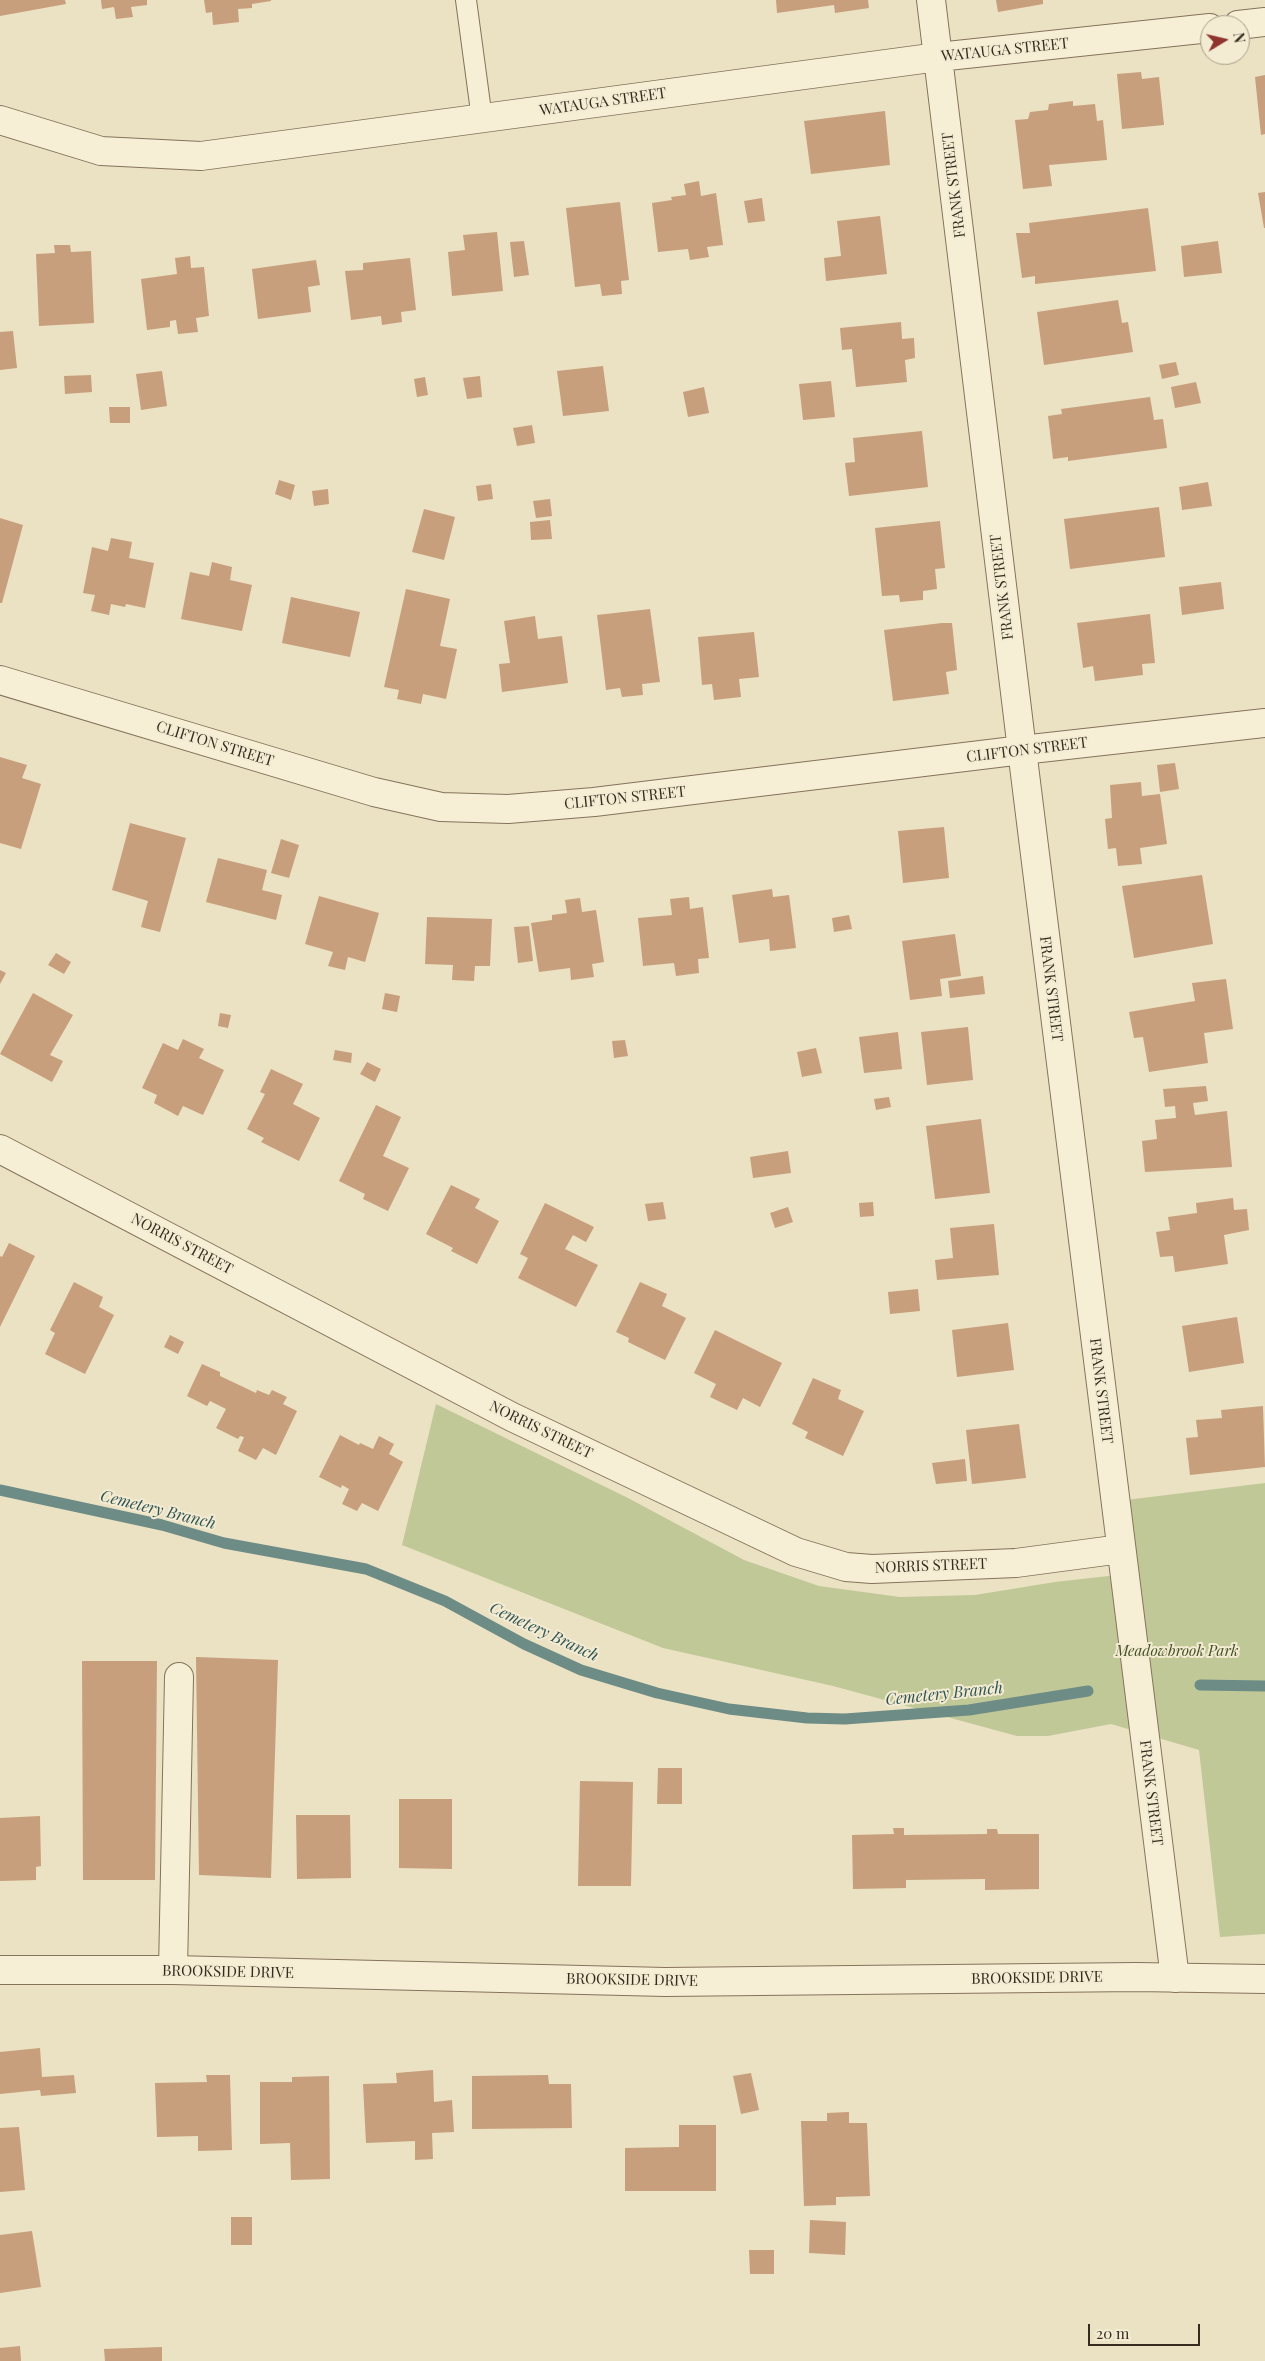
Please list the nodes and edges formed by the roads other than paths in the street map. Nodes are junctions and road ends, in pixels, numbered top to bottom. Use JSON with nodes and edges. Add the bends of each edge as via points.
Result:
{"nodes":[{"id":1,"x":466,"y":0,"type":"edge"},
{"id":2,"x":931,"y":0,"type":"edge"},
{"id":3,"x":1265,"y":22,"type":"edge"},
{"id":4,"x":1250,"y":24,"type":"edge"},
{"id":5,"x":1200,"y":29,"type":"edge"},
{"id":6,"x":938,"y":56,"type":"junction"},
{"id":7,"x":482,"y":119,"type":"junction"},
{"id":8,"x":0,"y":120,"type":"edge"},
{"id":9,"x":0,"y":680,"type":"edge"},
{"id":10,"x":1265,"y":723,"type":"edge"},
{"id":11,"x":1022,"y":750,"type":"junction"},
{"id":12,"x":0,"y":1149,"type":"edge"},
{"id":13,"x":1120,"y":1550,"type":"junction"},
{"id":14,"x":179,"y":1677,"type":"dead end"},
{"id":15,"x":0,"y":1970,"type":"edge"},
{"id":16,"x":173,"y":1970,"type":"junction"},
{"id":17,"x":1174,"y":1978,"type":"junction"},
{"id":18,"x":1265,"y":1979,"type":"edge"}],
"edges":[{"from":1,"to":7,"type":"lane"},
{"from":2,"to":6,"type":"street","name":"FRANK STREET"},
{"from":3,"to":4,"type":"street"},
{"from":5,"to":6,"type":"street","name":"WATAUGA STREET"},
{"from":6,"to":7,"type":"street","name":"WATAUGA STREET"},
{"from":6,"to":11,"type":"street","name":"FRANK STREET"},
{"from":7,"to":8,"type":"street","name":"WATAUGA STREET","via":[[201,156],[101,151]]},
{"from":9,"to":11,"type":"street","name":"CLIFTON STREET","via":[[374,792],[441,807],[508,809],[594,802]]},
{"from":10,"to":11,"type":"street","name":"CLIFTON STREET"},
{"from":11,"to":13,"type":"street","name":"FRANK STREET"},
{"from":12,"to":13,"type":"street","name":"NORRIS STREET","via":[[512,1417],[796,1552],[846,1567],[872,1569],[1016,1563]]},
{"from":13,"to":17,"type":"street","name":"FRANK STREET"},
{"from":14,"to":16,"type":"street"},
{"from":15,"to":16,"type":"street","name":"BROOKSIDE DRIVE"},
{"from":16,"to":17,"type":"street","name":"BROOKSIDE DRIVE","via":[[665,1982]]},
{"from":17,"to":18,"type":"street","name":"BROOKSIDE DRIVE"}]}
